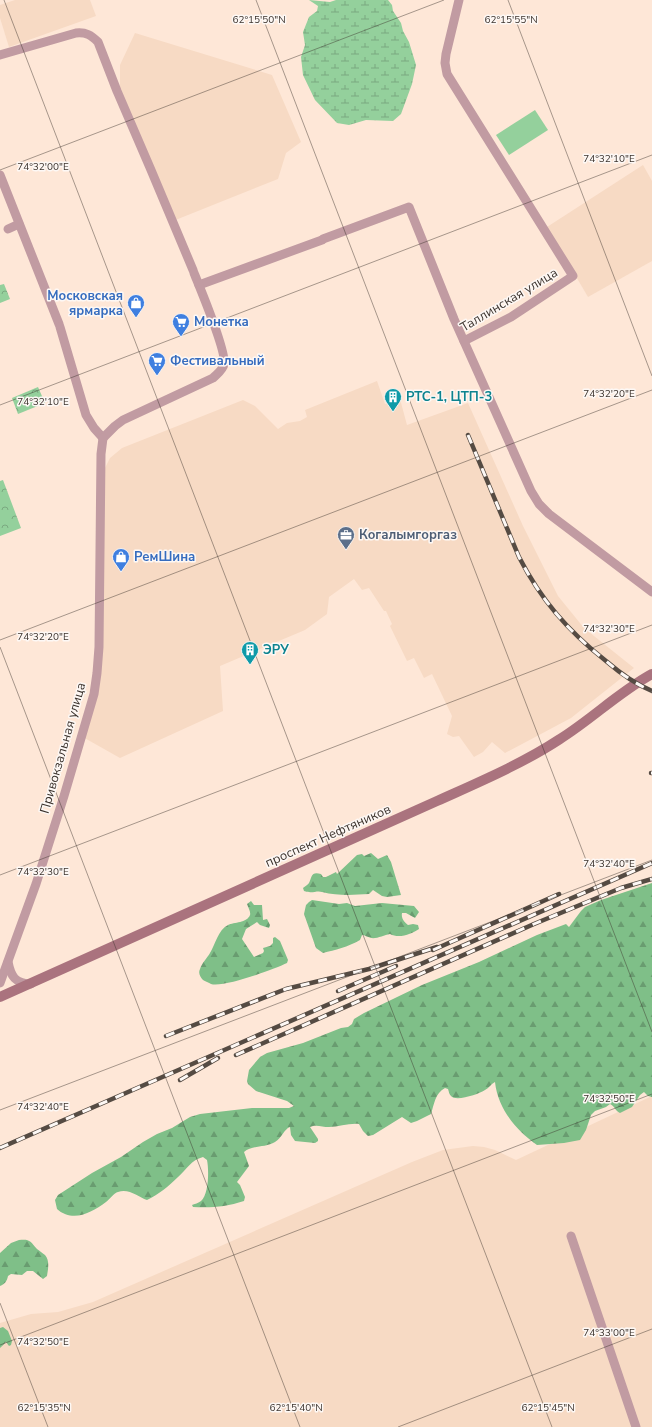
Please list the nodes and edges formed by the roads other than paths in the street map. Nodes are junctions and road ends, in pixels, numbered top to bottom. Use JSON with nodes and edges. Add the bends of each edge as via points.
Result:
{"nodes":[{"id":1,"x":459,"y":0,"type":"edge"},
{"id":2,"x":0,"y":55,"type":"edge"},
{"id":3,"x":0,"y":175,"type":"edge"},
{"id":4,"x":20,"y":224,"type":"junction"},
{"id":5,"x":5,"y":230,"type":"edge"},
{"id":6,"x":199,"y":285,"type":"junction"},
{"id":7,"x":464,"y":341,"type":"junction"},
{"id":8,"x":103,"y":438,"type":"junction"},
{"id":9,"x":652,"y":592,"type":"edge"},
{"id":10,"x":652,"y":674,"type":"edge"},
{"id":11,"x":8,"y":962,"type":"junction"},
{"id":12,"x":0,"y":983,"type":"edge"},
{"id":13,"x":31,"y":984,"type":"junction"},
{"id":14,"x":0,"y":998,"type":"edge"},
{"id":15,"x":571,"y":1236,"type":"dead end"},
{"id":16,"x":636,"y":1427,"type":"edge"}],
"edges":[{"from":1,"to":7,"type":"street","name":"Таллинская улица","via":[[446,54],[448,74],[574,276],[511,317]]},
{"from":2,"to":6,"type":"street","via":[[76,32],[85,32],[98,42]]},
{"from":3,"to":4,"type":"street"},
{"from":4,"to":5,"type":"street"},
{"from":4,"to":8,"type":"street","via":[[60,325],[86,415]]},
{"from":6,"to":7,"type":"street","via":[[409,207]]},
{"from":6,"to":8,"type":"street","via":[[222,348],[225,363],[223,368],[213,378],[123,420]]},
{"from":7,"to":9,"type":"street","name":"Таллинская улица","via":[[524,477],[539,504],[560,523]]},
{"from":8,"to":11,"type":"street","name":"Привокзальная улица","via":[[99,646],[94,694],[64,796]]},
{"from":10,"to":13,"type":"main road","name":"проспект Нефтяников","via":[[560,739],[510,767],[438,802]]},
{"from":11,"to":12,"type":"street","name":"Привокзальная улица"},
{"from":11,"to":13,"type":"street","via":[[16,981]]},
{"from":13,"to":14,"type":"main road","name":"проспект Нефтяников"},
{"from":15,"to":16,"type":"street"}]}
